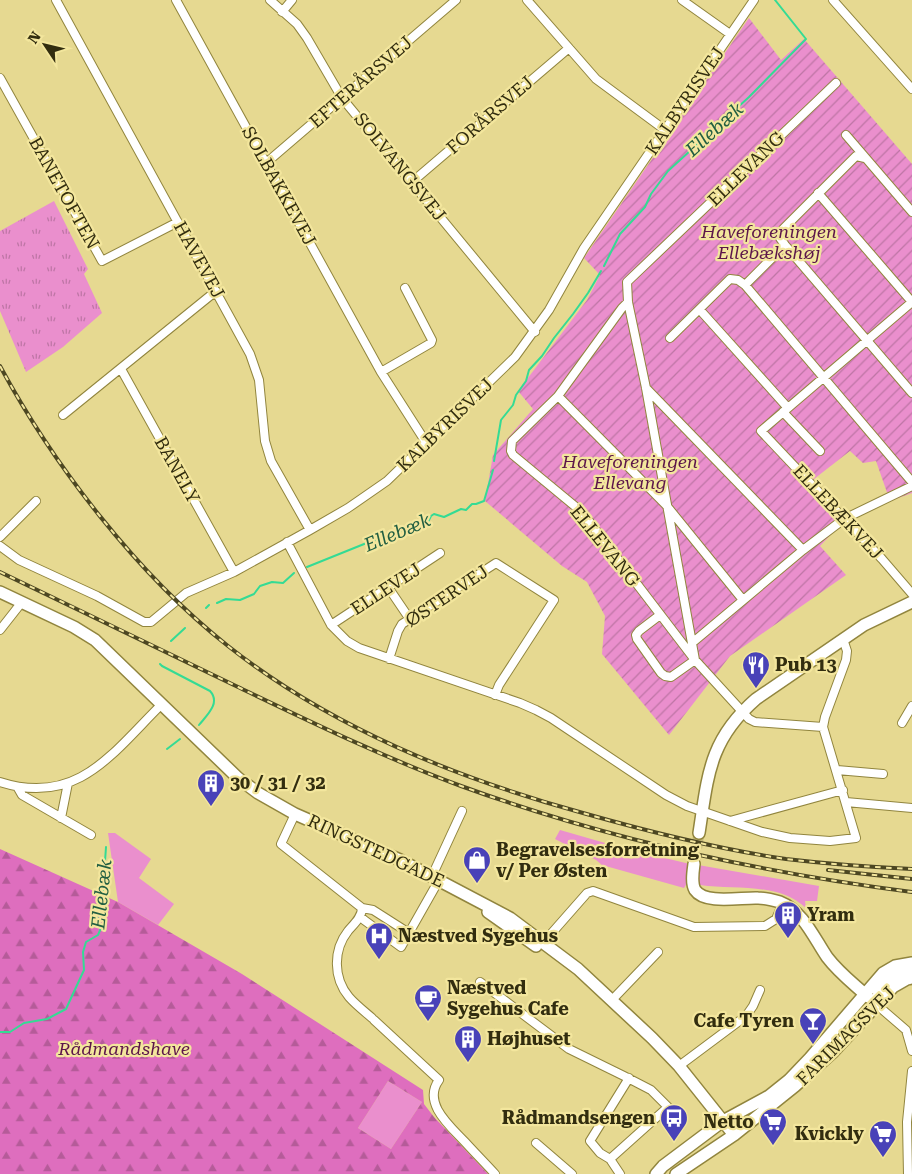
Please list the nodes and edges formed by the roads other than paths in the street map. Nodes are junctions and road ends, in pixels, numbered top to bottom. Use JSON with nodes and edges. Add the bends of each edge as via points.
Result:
{"nodes":[{"id":1,"x":56,"y":0,"type":"edge"},
{"id":2,"x":176,"y":0,"type":"edge"},
{"id":3,"x":270,"y":0,"type":"edge"},
{"id":4,"x":292,"y":0,"type":"edge"},
{"id":5,"x":456,"y":0,"type":"edge"},
{"id":6,"x":527,"y":0,"type":"edge"},
{"id":7,"x":682,"y":0,"type":"edge"},
{"id":8,"x":754,"y":0,"type":"edge"},
{"id":9,"x":833,"y":0,"type":"edge"},
{"id":10,"x":282,"y":12,"type":"junction"},
{"id":11,"x":730,"y":34,"type":"junction"},
{"id":12,"x":569,"y":48,"type":"junction"},
{"id":13,"x":0,"y":78,"type":"edge"},
{"id":14,"x":836,"y":83,"type":"dead end"},
{"id":15,"x":912,"y":89,"type":"edge"},
{"id":16,"x":342,"y":98,"type":"junction"},
{"id":17,"x":665,"y":130,"type":"junction"},
{"id":18,"x":846,"y":136,"type":"dead end"},
{"id":19,"x":865,"y":158,"type":"junction"},
{"id":20,"x":266,"y":163,"type":"junction"},
{"id":21,"x":412,"y":182,"type":"junction"},
{"id":22,"x":818,"y":194,"type":"junction"},
{"id":23,"x":912,"y":212,"type":"edge"},
{"id":24,"x":178,"y":222,"type":"junction"},
{"id":25,"x":785,"y":245,"type":"junction"},
{"id":26,"x":745,"y":285,"type":"junction"},
{"id":27,"x":405,"y":288,"type":"dead end"},
{"id":28,"x":216,"y":291,"type":"junction"},
{"id":29,"x":628,"y":302,"type":"junction"},
{"id":30,"x":912,"y":302,"type":"edge"},
{"id":31,"x":700,"y":310,"type":"junction"},
{"id":32,"x":535,"y":332,"type":"junction"},
{"id":33,"x":670,"y":338,"type":"dead end"},
{"id":34,"x":867,"y":340,"type":"junction"},
{"id":35,"x":121,"y":369,"type":"junction"},
{"id":36,"x":381,"y":372,"type":"junction"},
{"id":37,"x":823,"y":378,"type":"junction"},
{"id":38,"x":646,"y":388,"type":"junction"},
{"id":39,"x":912,"y":393,"type":"edge"},
{"id":40,"x":558,"y":396,"type":"junction"},
{"id":41,"x":786,"y":410,"type":"junction"},
{"id":42,"x":63,"y":416,"type":"dead end"},
{"id":43,"x":427,"y":444,"type":"junction"},
{"id":44,"x":820,"y":451,"type":"dead end"},
{"id":45,"x":912,"y":484,"type":"edge"},
{"id":46,"x":36,"y":501,"type":"dead end"},
{"id":47,"x":666,"y":505,"type":"junction"},
{"id":48,"x":844,"y":519,"type":"junction"},
{"id":49,"x":310,"y":530,"type":"junction"},
{"id":50,"x":0,"y":537,"type":"edge"},
{"id":51,"x":287,"y":542,"type":"junction"},
{"id":52,"x":0,"y":546,"type":"edge"},
{"id":53,"x":803,"y":550,"type":"junction"},
{"id":54,"x":440,"y":553,"type":"dead end"},
{"id":55,"x":234,"y":572,"type":"junction"},
{"id":56,"x":388,"y":587,"type":"junction"},
{"id":57,"x":0,"y":592,"type":"edge"},
{"id":58,"x":912,"y":594,"type":"edge"},
{"id":59,"x":743,"y":600,"type":"junction"},
{"id":60,"x":22,"y":602,"type":"junction"},
{"id":61,"x":912,"y":602,"type":"edge"},
{"id":62,"x":660,"y":615,"type":"junction"},
{"id":63,"x":409,"y":618,"type":"junction"},
{"id":64,"x":331,"y":625,"type":"junction"},
{"id":65,"x":0,"y":630,"type":"edge"},
{"id":66,"x":843,"y":639,"type":"junction"},
{"id":67,"x":692,"y":643,"type":"junction"},
{"id":68,"x":389,"y":659,"type":"junction"},
{"id":69,"x":695,"y":660,"type":"junction"},
{"id":70,"x":495,"y":695,"type":"junction"},
{"id":71,"x":162,"y":704,"type":"junction"},
{"id":72,"x":912,"y":706,"type":"edge"},
{"id":73,"x":741,"y":712,"type":"junction"},
{"id":74,"x":902,"y":723,"type":"dead end"},
{"id":75,"x":823,"y":727,"type":"junction"},
{"id":76,"x":836,"y":770,"type":"junction"},
{"id":77,"x":883,"y":774,"type":"dead end"},
{"id":78,"x":0,"y":782,"type":"edge"},
{"id":79,"x":68,"y":783,"type":"junction"},
{"id":80,"x":18,"y":788,"type":"junction"},
{"id":81,"x":843,"y":790,"type":"junction"},
{"id":82,"x":846,"y":802,"type":"junction"},
{"id":83,"x":912,"y":808,"type":"edge"},
{"id":84,"x":462,"y":811,"type":"dead end"},
{"id":85,"x":702,"y":812,"type":"junction"},
{"id":86,"x":295,"y":814,"type":"junction"},
{"id":87,"x":61,"y":818,"type":"junction"},
{"id":88,"x":730,"y":821,"type":"junction"},
{"id":89,"x":699,"y":833,"type":"tunnel mouth"},
{"id":90,"x":91,"y":835,"type":"dead end"},
{"id":91,"x":694,"y":864,"type":"tunnel mouth"},
{"id":92,"x":436,"y":878,"type":"junction"},
{"id":93,"x":465,"y":894,"type":"junction"},
{"id":94,"x":783,"y":903,"type":"junction"},
{"id":95,"x":361,"y":912,"type":"junction"},
{"id":96,"x":409,"y":933,"type":"junction"},
{"id":97,"x":543,"y":943,"type":"junction"},
{"id":98,"x":658,"y":952,"type":"dead end"},
{"id":99,"x":912,"y":963,"type":"edge"},
{"id":100,"x":912,"y":970,"type":"edge"},
{"id":101,"x":912,"y":978,"type":"edge"},
{"id":102,"x":480,"y":982,"type":"dead end"},
{"id":103,"x":594,"y":984,"type":"junction"},
{"id":104,"x":760,"y":990,"type":"dead end"},
{"id":105,"x":864,"y":994,"type":"junction"},
{"id":106,"x":612,"y":1000,"type":"junction"},
{"id":107,"x":877,"y":1005,"type":"junction"},
{"id":108,"x":912,"y":1051,"type":"edge"},
{"id":109,"x":679,"y":1066,"type":"junction"},
{"id":110,"x":814,"y":1068,"type":"junction"},
{"id":111,"x":912,"y":1071,"type":"edge"},
{"id":112,"x":629,"y":1078,"type":"junction"},
{"id":113,"x":723,"y":1121,"type":"junction"},
{"id":114,"x":734,"y":1135,"type":"junction"},
{"id":115,"x":536,"y":1143,"type":"dead end"},
{"id":116,"x":610,"y":1159,"type":"junction"},
{"id":117,"x":495,"y":1174,"type":"edge"},
{"id":118,"x":572,"y":1174,"type":"edge"},
{"id":119,"x":620,"y":1174,"type":"edge"},
{"id":120,"x":656,"y":1174,"type":"edge"},
{"id":121,"x":676,"y":1174,"type":"edge"},
{"id":122,"x":908,"y":1174,"type":"edge"}],
"edges":[{"from":1,"to":24,"type":"street","name":"HAVEVEJ"},
{"from":2,"to":20,"type":"street","name":"SOLBAKKEVEJ"},
{"from":3,"to":10,"type":"street","name":"SOLVANGSVEJ"},
{"from":4,"to":10,"type":"street"},
{"from":5,"to":16,"type":"street","name":"EFTERÅRSVEJ"},
{"from":6,"to":12,"type":"street"},
{"from":7,"to":11,"type":"street"},
{"from":8,"to":11,"type":"street","name":"KALBYRISVEJ"},
{"from":9,"to":15,"type":"street"},
{"from":10,"to":16,"type":"street","name":"SOLVANGSVEJ","via":[[307,38]]},
{"from":11,"to":17,"type":"street","name":"KALBYRISVEJ"},
{"from":12,"to":17,"type":"street","via":[[604,87]]},
{"from":12,"to":21,"type":"street","name":"FORÅRSVEJ"},
{"from":13,"to":24,"type":"street","name":"BANETOFTEN","via":[[102,261]]},
{"from":14,"to":29,"type":"street","name":"ELLEVANG","via":[[627,282]]},
{"from":16,"to":20,"type":"street","name":"EFTERÅRSVEJ"},
{"from":16,"to":21,"type":"street","name":"SOLVANGSVEJ"},
{"from":17,"to":32,"type":"street","name":"KALBYRISVEJ","via":[[584,248]]},
{"from":18,"to":19,"type":"street"},
{"from":19,"to":22,"type":"street","via":[[856,156]]},
{"from":19,"to":23,"type":"street"},
{"from":20,"to":36,"type":"street","name":"SOLBAKKEVEJ"},
{"from":21,"to":32,"type":"street","name":"SOLVANGSVEJ"},
{"from":22,"to":25,"type":"street","via":[[783,229],[780,238]]},
{"from":22,"to":30,"type":"street"},
{"from":24,"to":28,"type":"street","name":"HAVEVEJ"},
{"from":25,"to":26,"type":"street"},
{"from":25,"to":34,"type":"street"},
{"from":26,"to":31,"type":"street","via":[[730,279]]},
{"from":26,"to":37,"type":"street"},
{"from":27,"to":36,"type":"street","via":[[432,340],[431,344]]},
{"from":28,"to":35,"type":"street"},
{"from":28,"to":49,"type":"street","name":"HAVEVEJ","via":[[250,354],[259,380],[265,441],[271,461]]},
{"from":29,"to":38,"type":"street","name":"ELLEVANG"},
{"from":29,"to":40,"type":"street","name":"ELLEVANG"},
{"from":30,"to":34,"type":"street"},
{"from":31,"to":33,"type":"street"},
{"from":31,"to":41,"type":"street"},
{"from":32,"to":43,"type":"street","name":"KALBYRISVEJ","via":[[515,357]]},
{"from":34,"to":37,"type":"street"},
{"from":34,"to":39,"type":"street"},
{"from":35,"to":42,"type":"street"},
{"from":35,"to":55,"type":"street","name":"BANELY"},
{"from":36,"to":43,"type":"street","name":"SOLBAKKEVEJ"},
{"from":37,"to":41,"type":"street"},
{"from":37,"to":45,"type":"street"},
{"from":38,"to":47,"type":"street","name":"ELLEVANG"},
{"from":38,"to":53,"type":"street"},
{"from":40,"to":47,"type":"street","name":"ELLEVANG"},
{"from":40,"to":62,"type":"street","name":"ELLEVANG","via":[[512,441],[513,455],[582,512]]},
{"from":41,"to":44,"type":"street"},
{"from":41,"to":48,"type":"street","name":"ELLEBÆKVEJ","via":[[761,431]]},
{"from":43,"to":49,"type":"street","name":"KALBYRISVEJ","via":[[387,481]]},
{"from":45,"to":48,"type":"street"},
{"from":46,"to":50,"type":"street"},
{"from":47,"to":59,"type":"street","name":"ELLEVANG"},
{"from":47,"to":67,"type":"street","name":"ELLEVANG"},
{"from":48,"to":53,"type":"street"},
{"from":48,"to":58,"type":"street","name":"ELLEBÆKVEJ"},
{"from":49,"to":51,"type":"street","name":"KALBYRISVEJ"},
{"from":51,"to":55,"type":"street","name":"KALBYRISVEJ"},
{"from":51,"to":64,"type":"street"},
{"from":52,"to":55,"type":"street","name":"KALBYRISVEJ","via":[[19,560],[144,622],[151,622],[186,593]]},
{"from":53,"to":59,"type":"street"},
{"from":54,"to":56,"type":"street","name":"ELLEVEJ"},
{"from":56,"to":63,"type":"street"},
{"from":56,"to":64,"type":"street","name":"ELLEVEJ"},
{"from":57,"to":60,"type":"street","name":"RINGSTEDGADE"},
{"from":59,"to":67,"type":"street"},
{"from":60,"to":65,"type":"street"},
{"from":60,"to":71,"type":"street","name":"RINGSTEDGADE","via":[[95,640]]},
{"from":61,"to":66,"type":"street"},
{"from":62,"to":69,"type":"street","name":"ELLEVANG"},
{"from":62,"to":69,"type":"street","via":[[636,635],[660,673],[671,677]]},
{"from":63,"to":68,"type":"street","name":"ØSTERVEJ","via":[[398,631]]},
{"from":63,"to":70,"type":"street","name":"ØSTERVEJ","via":[[496,563],[554,600],[498,685]]},
{"from":64,"to":68,"type":"street","via":[[347,641]]},
{"from":66,"to":73,"type":"street"},
{"from":66,"to":75,"type":"street","via":[[846,660]]},
{"from":67,"to":69,"type":"street","name":"ELLEVANG"},
{"from":68,"to":70,"type":"street"},
{"from":69,"to":73,"type":"street","name":"ELLEVANG"},
{"from":70,"to":85,"type":"street","via":[[520,702],[551,718],[666,795]]},
{"from":71,"to":79,"type":"street","via":[[101,765]]},
{"from":71,"to":86,"type":"street","name":"RINGSTEDGADE","via":[[238,778]]},
{"from":72,"to":74,"type":"street"},
{"from":73,"to":75,"type":"street","via":[[755,722]]},
{"from":73,"to":85,"type":"street","via":[[719,743]]},
{"from":75,"to":76,"type":"street"},
{"from":76,"to":77,"type":"street"},
{"from":76,"to":81,"type":"street"},
{"from":78,"to":80,"type":"street"},
{"from":79,"to":80,"type":"street","via":[[51,788]]},
{"from":79,"to":87,"type":"street"},
{"from":80,"to":87,"type":"street","via":[[22,795]]},
{"from":81,"to":82,"type":"street"},
{"from":81,"to":88,"type":"street"},
{"from":82,"to":83,"type":"street"},
{"from":82,"to":88,"type":"street","via":[[856,838],[830,841],[790,838]]},
{"from":84,"to":92,"type":"street"},
{"from":85,"to":88,"type":"street"},
{"from":85,"to":89,"type":"street"},
{"from":86,"to":92,"type":"street","name":"RINGSTEDGADE"},
{"from":86,"to":95,"type":"street","via":[[281,844]]},
{"from":87,"to":90,"type":"street"},
{"from":91,"to":94,"type":"street","via":[[692,880],[701,896],[710,899],[760,898]]},
{"from":92,"to":93,"type":"street","name":"RINGSTEDGADE"},
{"from":92,"to":96,"type":"street"},
{"from":93,"to":97,"type":"street","name":"RINGSTEDGADE","via":[[510,918]]},
{"from":93,"to":103,"type":"street","via":[[505,925]]},
{"from":94,"to":97,"type":"street","via":[[776,918],[765,926],[694,927],[593,891],[587,893]]},
{"from":94,"to":105,"type":"street","via":[[796,912],[841,974]]},
{"from":95,"to":96,"type":"street","via":[[373,910]]},
{"from":95,"to":96,"type":"street","via":[[364,920],[401,946]]},
{"from":95,"to":117,"type":"street","via":[[342,941],[337,959],[341,984],[373,1019],[439,1080],[434,1086],[433,1096],[440,1114]]},
{"from":97,"to":103,"type":"street","name":"RINGSTEDGADE"},
{"from":98,"to":106,"type":"street"},
{"from":99,"to":105,"type":"street","name":"FARIMAGSVEJ","via":[[895,966],[883,973]]},
{"from":100,"to":107,"type":"street","via":[[895,975],[887,982],[878,993]]},
{"from":101,"to":107,"type":"street","name":"FARIMAGSVEJ","via":[[893,987]]},
{"from":102,"to":112,"type":"street","via":[[569,1049]]},
{"from":103,"to":106,"type":"street","name":"RINGSTEDGADE"},
{"from":104,"to":109,"type":"street","via":[[746,1016]]},
{"from":105,"to":107,"type":"street"},
{"from":105,"to":110,"type":"street","via":[[862,1012]]},
{"from":105,"to":113,"type":"street","name":"FARIMAGSVEJ","via":[[789,1080],[769,1096]]},
{"from":106,"to":109,"type":"street","name":"RINGSTEDGADE"},
{"from":107,"to":108,"type":"street","via":[[906,1030]]},
{"from":107,"to":110,"type":"street","name":"FARIMAGSVEJ"},
{"from":109,"to":113,"type":"street","name":"RINGSTEDGADE"},
{"from":110,"to":114,"type":"street","name":"FARIMAGSVEJ"},
{"from":111,"to":122,"type":"street","via":[[907,1122]]},
{"from":112,"to":116,"type":"street","via":[[590,1141]]},
{"from":112,"to":116,"type":"street","via":[[651,1090],[668,1107]]},
{"from":113,"to":114,"type":"street","name":"RINGSTEDGADE"},
{"from":113,"to":120,"type":"street","name":"FARIMAGSVEJ"},
{"from":114,"to":121,"type":"street","name":"FARIMAGSVEJ"},
{"from":115,"to":118,"type":"street"},
{"from":116,"to":119,"type":"street"}]}
